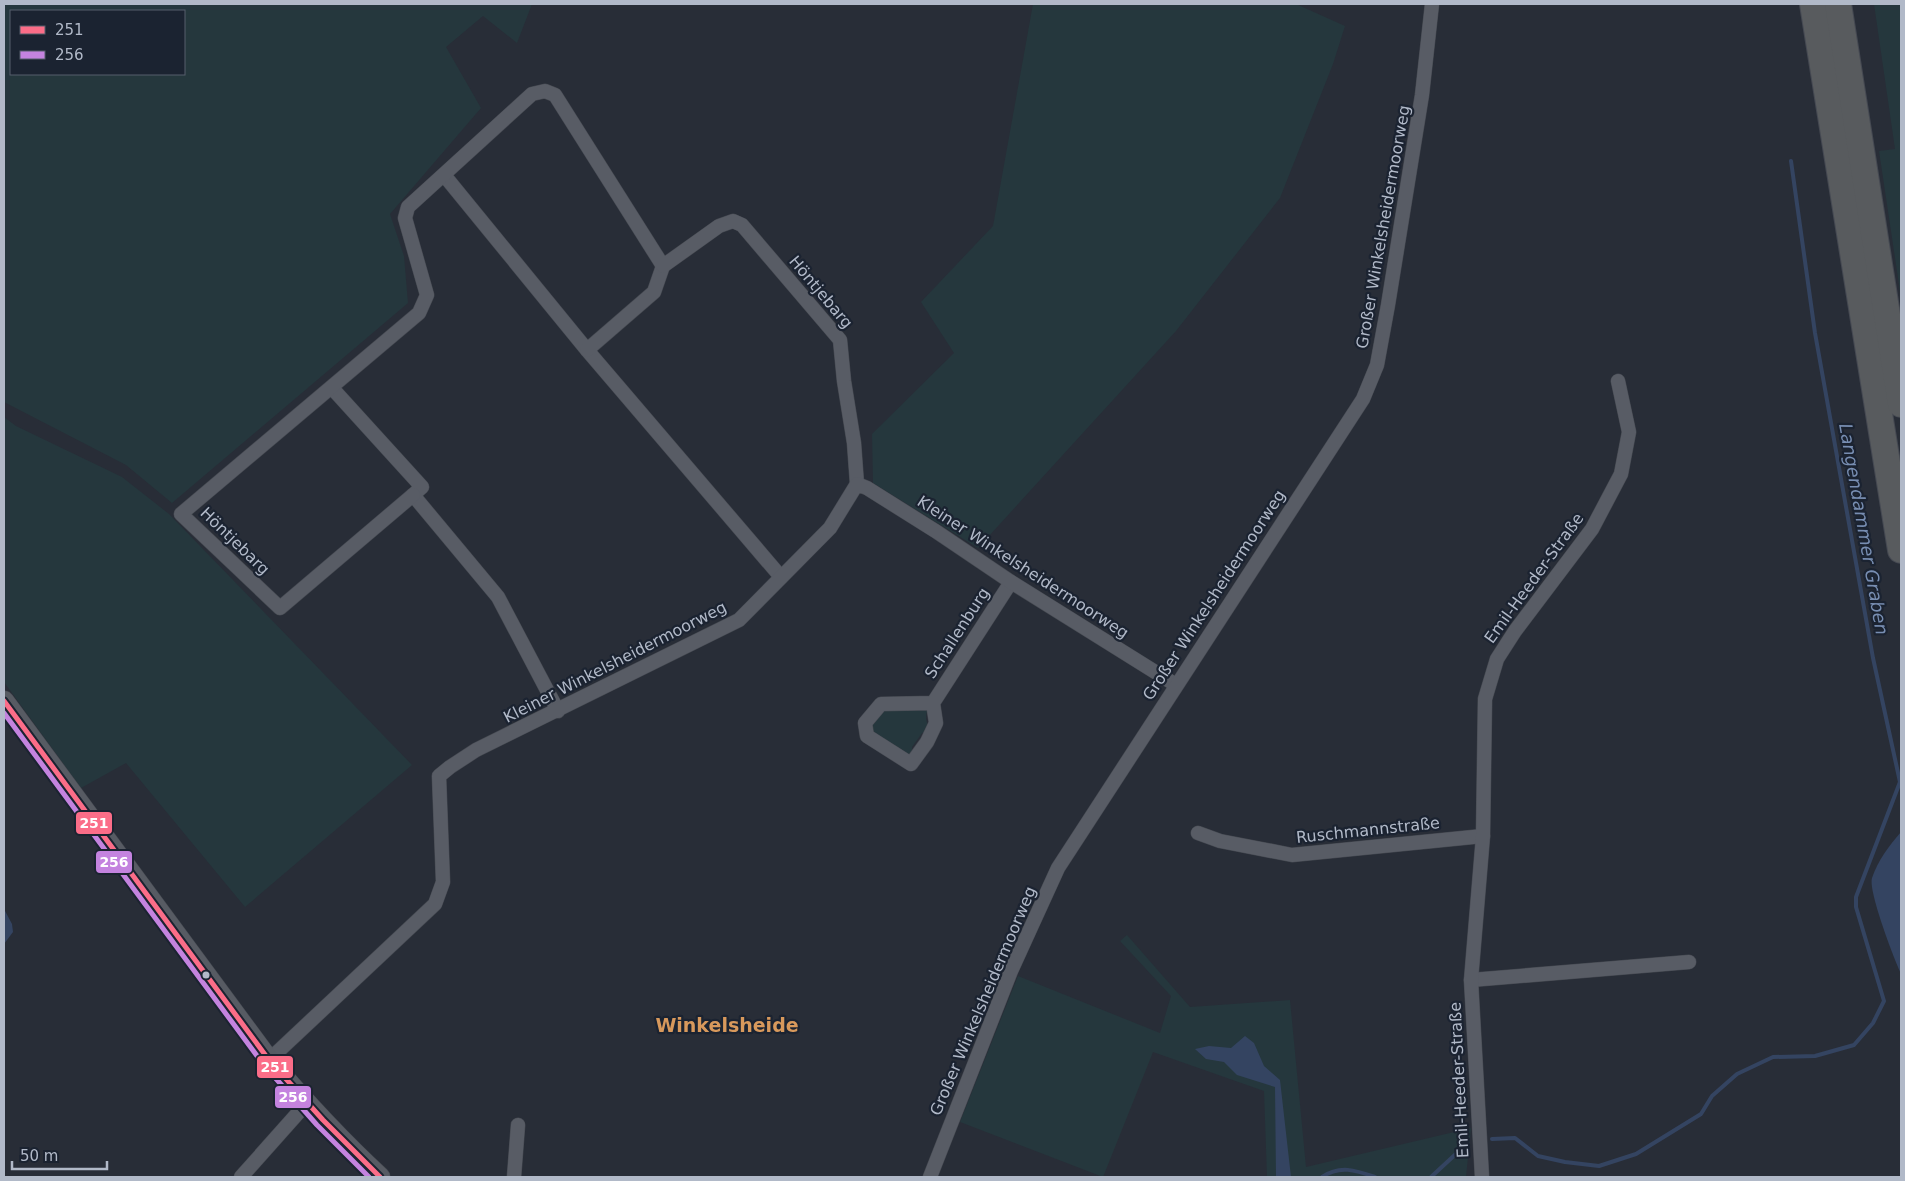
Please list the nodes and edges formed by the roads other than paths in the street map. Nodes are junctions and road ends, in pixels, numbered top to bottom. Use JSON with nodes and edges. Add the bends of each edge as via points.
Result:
{"nodes":[{"id":1,"x":1432,"y":4,"type":"edge"},
{"id":2,"x":1814,"y":4,"type":"edge"},
{"id":3,"x":1838,"y":4,"type":"edge"},
{"id":4,"x":444,"y":175,"type":"junction"},
{"id":5,"x":663,"y":266,"type":"junction"},
{"id":6,"x":587,"y":350,"type":"junction"},
{"id":7,"x":1618,"y":381,"type":"dead end"},
{"id":8,"x":332,"y":388,"type":"junction"},
{"id":9,"x":1901,"y":404,"type":"edge"},
{"id":10,"x":857,"y":484,"type":"junction"},
{"id":11,"x":413,"y":495,"type":"junction"},
{"id":12,"x":1901,"y":550,"type":"edge"},
{"id":13,"x":781,"y":577,"type":"junction"},
{"id":14,"x":1011,"y":582,"type":"junction"},
{"id":15,"x":1176,"y":685,"type":"junction"},
{"id":16,"x":4,"y":701,"type":"edge"},
{"id":17,"x":933,"y":702,"type":"junction"},
{"id":18,"x":558,"y":711,"type":"junction"},
{"id":19,"x":1198,"y":833,"type":"dead end"},
{"id":20,"x":1483,"y":836,"type":"junction"},
{"id":21,"x":1690,"y":962,"type":"dead end"},
{"id":22,"x":1471,"y":980,"type":"junction"},
{"id":23,"x":269,"y":1060,"type":"junction"},
{"id":24,"x":306,"y":1104,"type":"junction"},
{"id":25,"x":518,"y":1125,"type":"dead end"},
{"id":26,"x":241,"y":1177,"type":"edge"},
{"id":27,"x":380,"y":1177,"type":"edge"},
{"id":28,"x":514,"y":1177,"type":"edge"},
{"id":29,"x":930,"y":1177,"type":"edge"},
{"id":30,"x":1482,"y":1177,"type":"edge"}],
"edges":[{"from":1,"to":15,"type":"street","name":"Großer Winkelsheidermoorweg","via":[[1422,95],[1374,374],[1363,399]]},
{"from":2,"to":12,"type":"highway"},
{"from":3,"to":9,"type":"highway"},
{"from":4,"to":5,"type":"street","name":"Höntjebarg","via":[[532,94],[545,91],[555,95]]},
{"from":4,"to":6,"type":"street"},
{"from":4,"to":8,"type":"street","name":"Höntjebarg","via":[[408,207],[405,218],[427,295],[419,313]]},
{"from":5,"to":6,"type":"street","via":[[654,292]]},
{"from":5,"to":10,"type":"street","name":"Höntjebarg","via":[[719,226],[733,221],[742,225],[840,340]]},
{"from":6,"to":13,"type":"street"},
{"from":7,"to":20,"type":"street","name":"Emil-Heeder-Straße","via":[[1629,432],[1621,474],[1592,529],[1497,659],[1485,699]]},
{"from":8,"to":11,"type":"street","via":[[422,487]]},
{"from":8,"to":11,"type":"street","name":"Höntjebarg","via":[[182,514],[280,608]]},
{"from":10,"to":13,"type":"street","name":"Kleiner Winkelsheidermoorweg","via":[[830,528]]},
{"from":10,"to":14,"type":"street","name":"Kleiner Winkelsheidermoorweg"},
{"from":11,"to":18,"type":"street","via":[[498,597]]},
{"from":13,"to":18,"type":"street","name":"Kleiner Winkelsheidermoorweg","via":[[739,620]]},
{"from":14,"to":15,"type":"street","name":"Kleiner Winkelsheidermoorweg"},
{"from":14,"to":17,"type":"street","name":"Schallenburg"},
{"from":15,"to":29,"type":"street","name":"Großer Winkelsheidermoorweg","via":[[1058,868],[1011,971]]},
{"from":16,"to":23,"type":"street"},
{"from":17,"to":17,"type":"street","name":"Schallenburg","via":[[936,723],[911,764],[867,736],[865,723],[881,704]]},
{"from":18,"to":23,"type":"street","name":"Kleiner Winkelsheidermoorweg","via":[[476,750],[439,776],[444,882],[435,904]]},
{"from":19,"to":20,"type":"street","name":"Ruschmannstraße","via":[[1220,841],[1292,856]]},
{"from":20,"to":22,"type":"street","name":"Emil-Heeder-Straße"},
{"from":21,"to":22,"type":"street","name":"Emil-Heeder-Straße"},
{"from":22,"to":30,"type":"street","name":"Emil-Heeder-Straße"},
{"from":23,"to":24,"type":"street"},
{"from":24,"to":26,"type":"street"},
{"from":24,"to":27,"type":"street"},
{"from":25,"to":28,"type":"street"}]}
